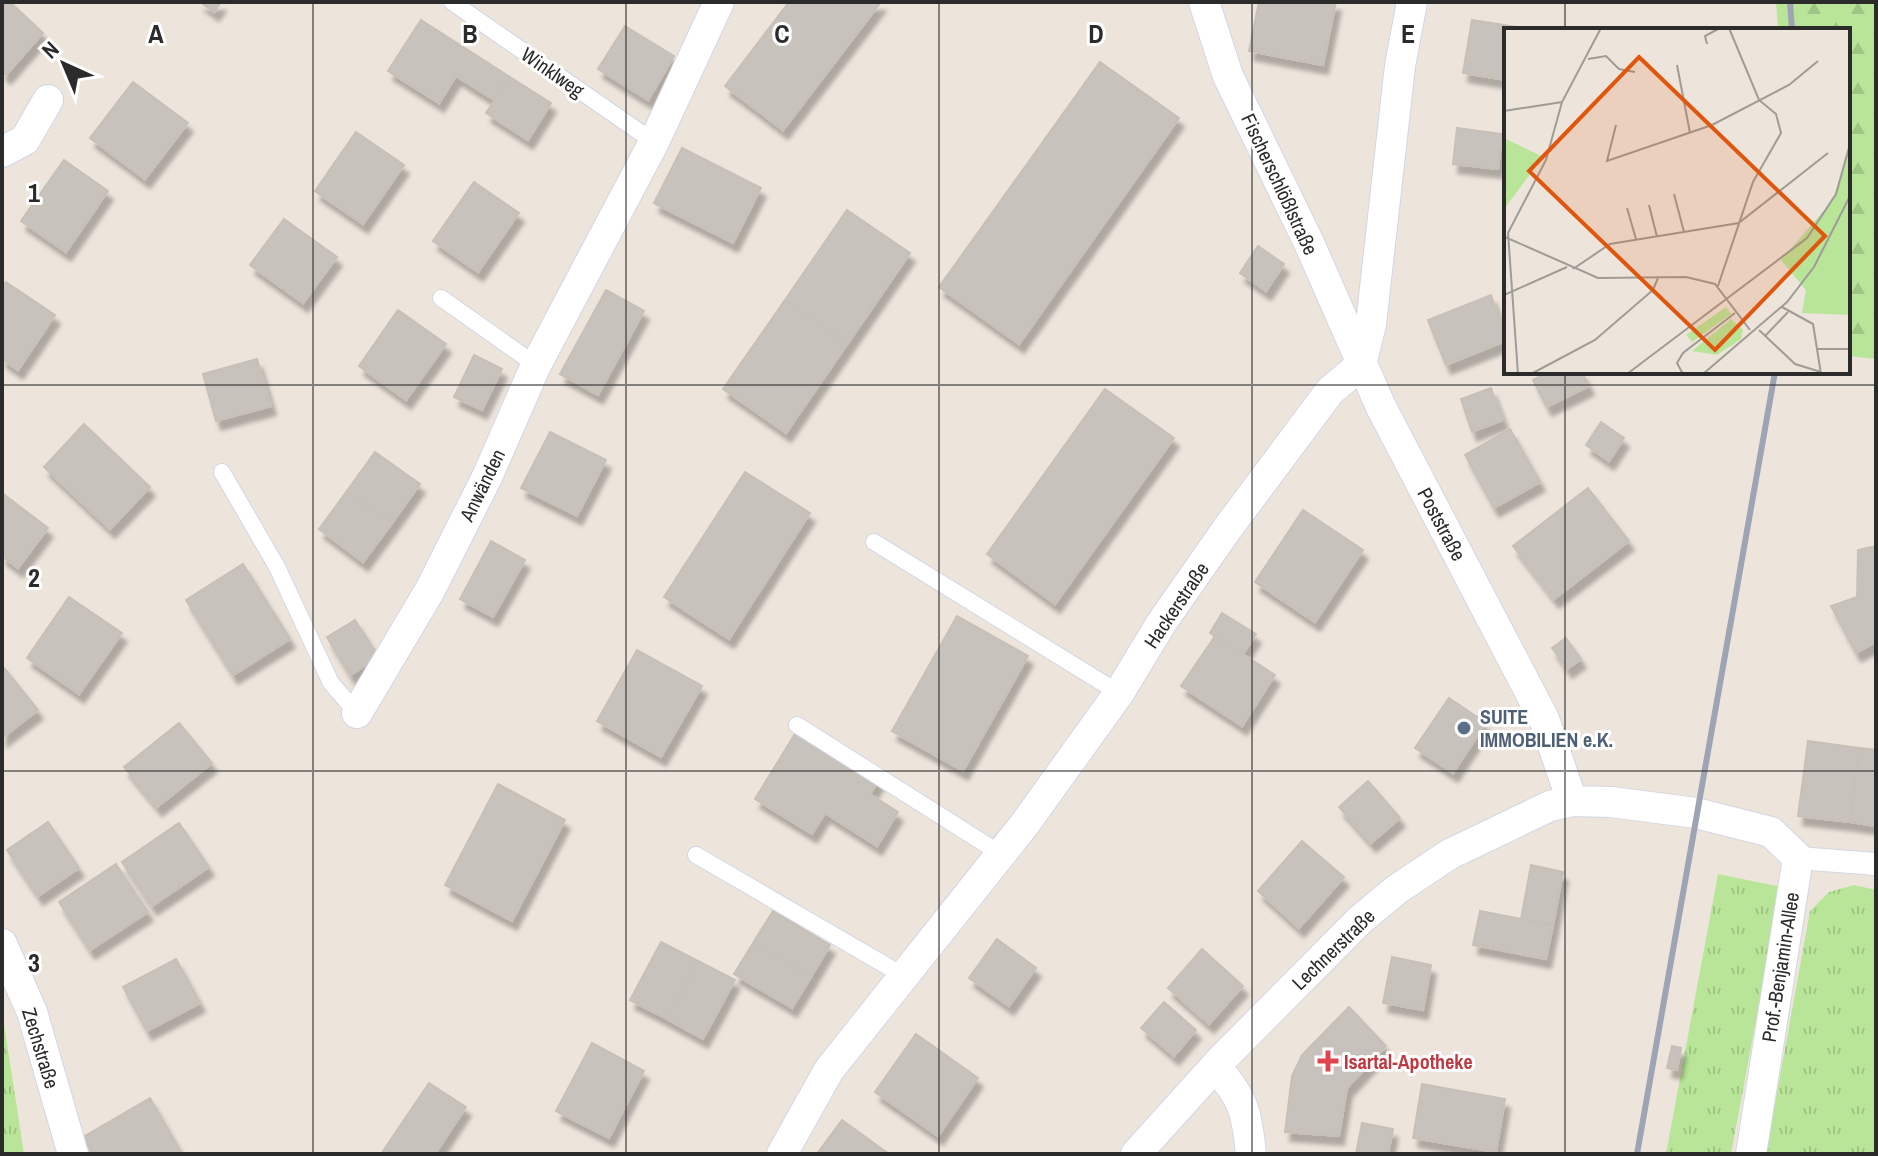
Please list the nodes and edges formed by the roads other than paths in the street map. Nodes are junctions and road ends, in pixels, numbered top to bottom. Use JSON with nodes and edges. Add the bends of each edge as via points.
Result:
{"nodes":[{"id":1,"x":452,"y":2,"type":"edge"},
{"id":2,"x":719,"y":2,"type":"edge"},
{"id":3,"x":1204,"y":2,"type":"edge"},
{"id":4,"x":1412,"y":2,"type":"edge"},
{"id":5,"x":48,"y":100,"type":"dead end"},
{"id":6,"x":654,"y":142,"type":"junction"},
{"id":7,"x":2,"y":152,"type":"edge"},
{"id":8,"x":441,"y":298,"type":"dead end"},
{"id":9,"x":536,"y":365,"type":"junction"},
{"id":10,"x":1361,"y":365,"type":"junction"},
{"id":11,"x":222,"y":472,"type":"dead end"},
{"id":12,"x":874,"y":542,"type":"dead end"},
{"id":13,"x":1119,"y":693,"type":"junction"},
{"id":14,"x":357,"y":713,"type":"joint"},
{"id":15,"x":797,"y":725,"type":"dead end"},
{"id":16,"x":1572,"y":801,"type":"junction"},
{"id":17,"x":1001,"y":854,"type":"junction"},
{"id":18,"x":696,"y":855,"type":"dead end"},
{"id":19,"x":1798,"y":858,"type":"junction"},
{"id":20,"x":1876,"y":864,"type":"edge"},
{"id":21,"x":2,"y":944,"type":"edge"},
{"id":22,"x":904,"y":976,"type":"junction"},
{"id":23,"x":1215,"y":1067,"type":"junction"},
{"id":24,"x":73,"y":1154,"type":"edge"},
{"id":25,"x":782,"y":1154,"type":"edge"},
{"id":26,"x":1136,"y":1154,"type":"edge"},
{"id":27,"x":1251,"y":1154,"type":"edge"},
{"id":28,"x":1751,"y":1154,"type":"edge"}],
"edges":[{"from":1,"to":6,"type":"lane","name":"Winklweg"},
{"from":2,"to":6,"type":"street","name":"Anwänden"},
{"from":3,"to":10,"type":"street","name":"Fischerschlößlstraße","via":[[1228,76]]},
{"from":4,"to":10,"type":"street","via":[[1371,324]]},
{"from":5,"to":7,"type":"street","via":[[25,140]]},
{"from":6,"to":9,"type":"street","name":"Anwänden"},
{"from":8,"to":9,"type":"lane"},
{"from":9,"to":14,"type":"street","name":"Anwänden","via":[[430,590]]},
{"from":10,"to":13,"type":"street","name":"Hackerstraße","via":[[1330,391],[1227,529]]},
{"from":10,"to":16,"type":"street","name":"Poststraße","via":[[1544,719]]},
{"from":11,"to":14,"type":"lane","name":"Anwänden","via":[[277,567],[331,683]]},
{"from":12,"to":13,"type":"lane"},
{"from":13,"to":17,"type":"street","name":"Hackerstraße"},
{"from":15,"to":17,"type":"lane"},
{"from":16,"to":19,"type":"street","via":[[1696,813],[1771,832]]},
{"from":16,"to":23,"type":"street","name":"Lechnerstraße","via":[[1550,806],[1450,854],[1396,890]]},
{"from":17,"to":22,"type":"street","name":"Hackerstraße"},
{"from":18,"to":22,"type":"lane"},
{"from":19,"to":20,"type":"street"},
{"from":19,"to":28,"type":"street","name":"Prof.-Benjamin-Allee"},
{"from":21,"to":24,"type":"street","name":"Zechstraße","via":[[32,1012]]},
{"from":22,"to":25,"type":"street","name":"Hackerstraße","via":[[829,1070]]},
{"from":23,"to":26,"type":"street","name":"Lechnerstraße"},
{"from":23,"to":27,"type":"street","via":[[1246,1108]]}]}
